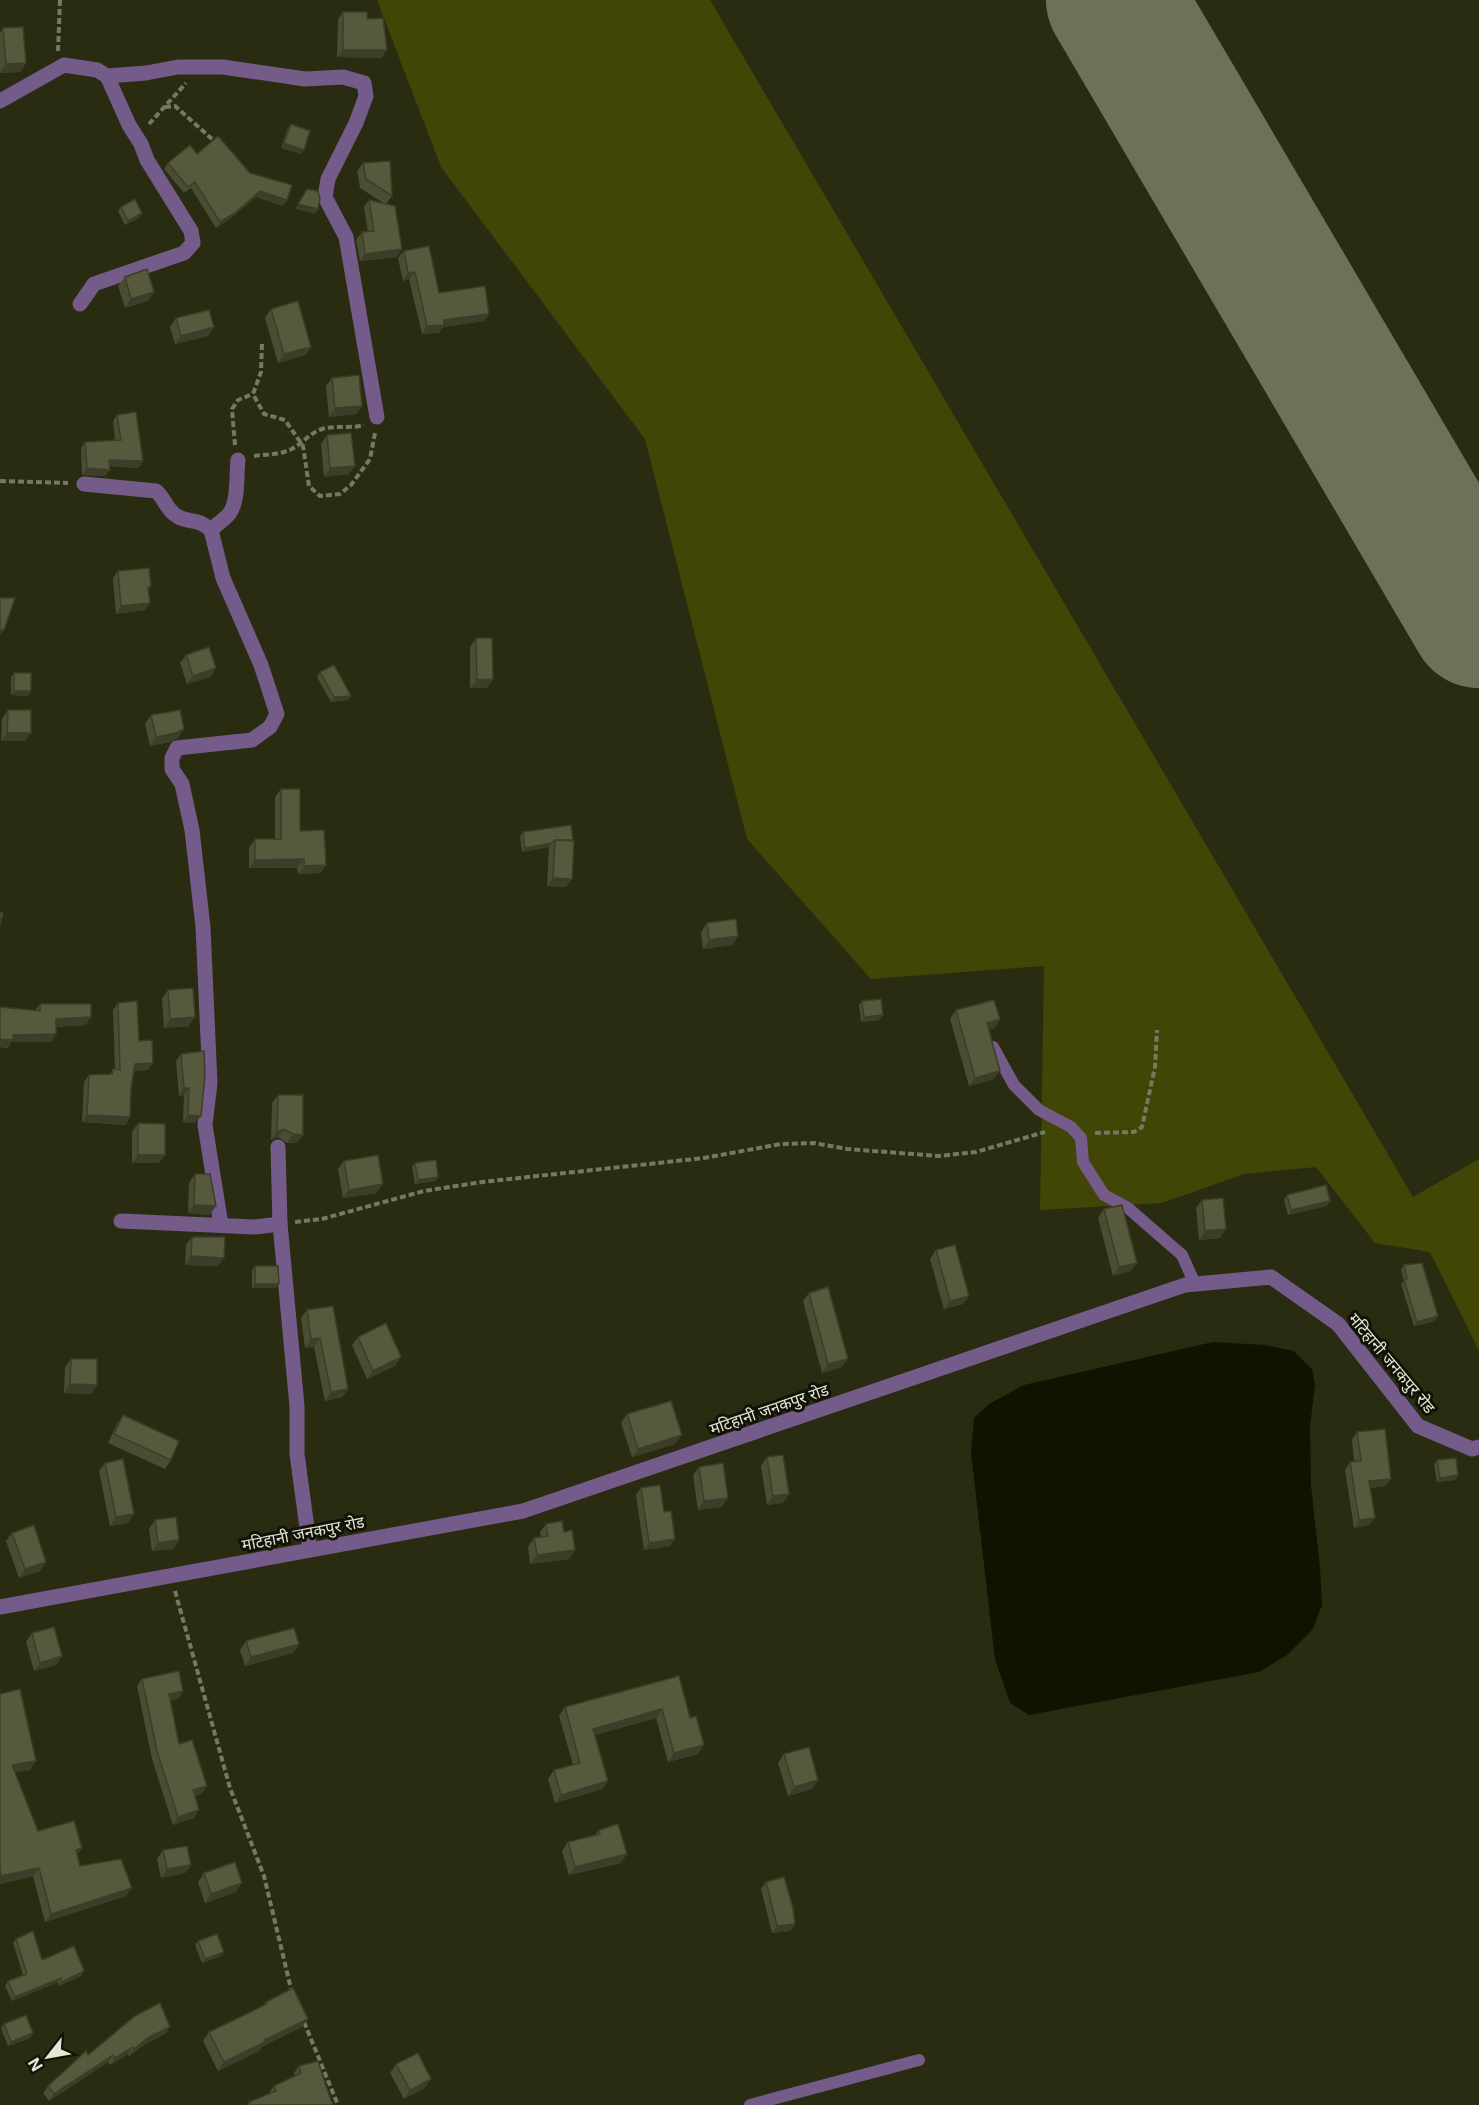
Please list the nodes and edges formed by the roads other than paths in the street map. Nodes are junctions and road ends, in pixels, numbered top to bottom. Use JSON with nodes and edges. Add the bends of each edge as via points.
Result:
{"nodes":[{"id":1,"x":107,"y":76,"type":"junction"},
{"id":2,"x":0,"y":101,"type":"edge"},
{"id":3,"x":80,"y":303,"type":"dead end"},
{"id":4,"x":377,"y":418,"type":"road end"},
{"id":5,"x":238,"y":459,"type":"road end"},
{"id":6,"x":84,"y":484,"type":"road end"},
{"id":7,"x":211,"y":530,"type":"junction"},
{"id":8,"x":993,"y":1047,"type":"edge"},
{"id":9,"x":278,"y":1147,"type":"dead end"},
{"id":10,"x":121,"y":1221,"type":"dead end"},
{"id":11,"x":280,"y":1224,"type":"junction"},
{"id":12,"x":221,"y":1225,"type":"junction"},
{"id":13,"x":1195,"y":1284,"type":"junction"},
{"id":14,"x":1479,"y":1446,"type":"edge"},
{"id":15,"x":310,"y":1550,"type":"junction"},
{"id":16,"x":0,"y":1607,"type":"edge"},
{"id":17,"x":919,"y":2060,"type":"dead end"},
{"id":18,"x":750,"y":2105,"type":"edge"}],
"edges":[{"from":1,"to":2,"type":"street","via":[[97,70],[64,65]]},
{"from":1,"to":3,"type":"street","via":[[147,160],[191,231],[193,243],[184,253],[94,284]]},
{"from":1,"to":4,"type":"street","via":[[178,67],[223,67],[305,79],[343,77],[364,83],[366,96],[328,179],[325,197],[346,237]]},
{"from":5,"to":7,"type":"street","via":[[234,504]]},
{"from":6,"to":7,"type":"street","via":[[156,491],[170,512],[179,518],[202,522]]},
{"from":7,"to":12,"type":"street","via":[[223,578],[261,665],[277,714],[270,728],[252,740],[177,748],[172,758],[192,830],[203,927],[210,1083],[205,1125]]},
{"from":8,"to":13,"type":"lane","via":[[1014,1085],[1039,1110],[1071,1127],[1080,1138],[1083,1162],[1104,1195],[1128,1208],[1182,1255]]},
{"from":9,"to":11,"type":"street"},
{"from":10,"to":12,"type":"street"},
{"from":11,"to":12,"type":"street"},
{"from":11,"to":15,"type":"street","via":[[297,1406],[297,1454]]},
{"from":13,"to":14,"type":"street","name":"मटिहानी जनकपुर रोड","via":[[1271,1278],[1338,1324],[1418,1426],[1472,1449]]},
{"from":13,"to":15,"type":"street","name":"मटिहानी जनकपुर रोड","via":[[523,1511]]},
{"from":15,"to":16,"type":"street","name":"मटिहानी जनकपुर रोड"},
{"from":17,"to":18,"type":"lane"}]}
